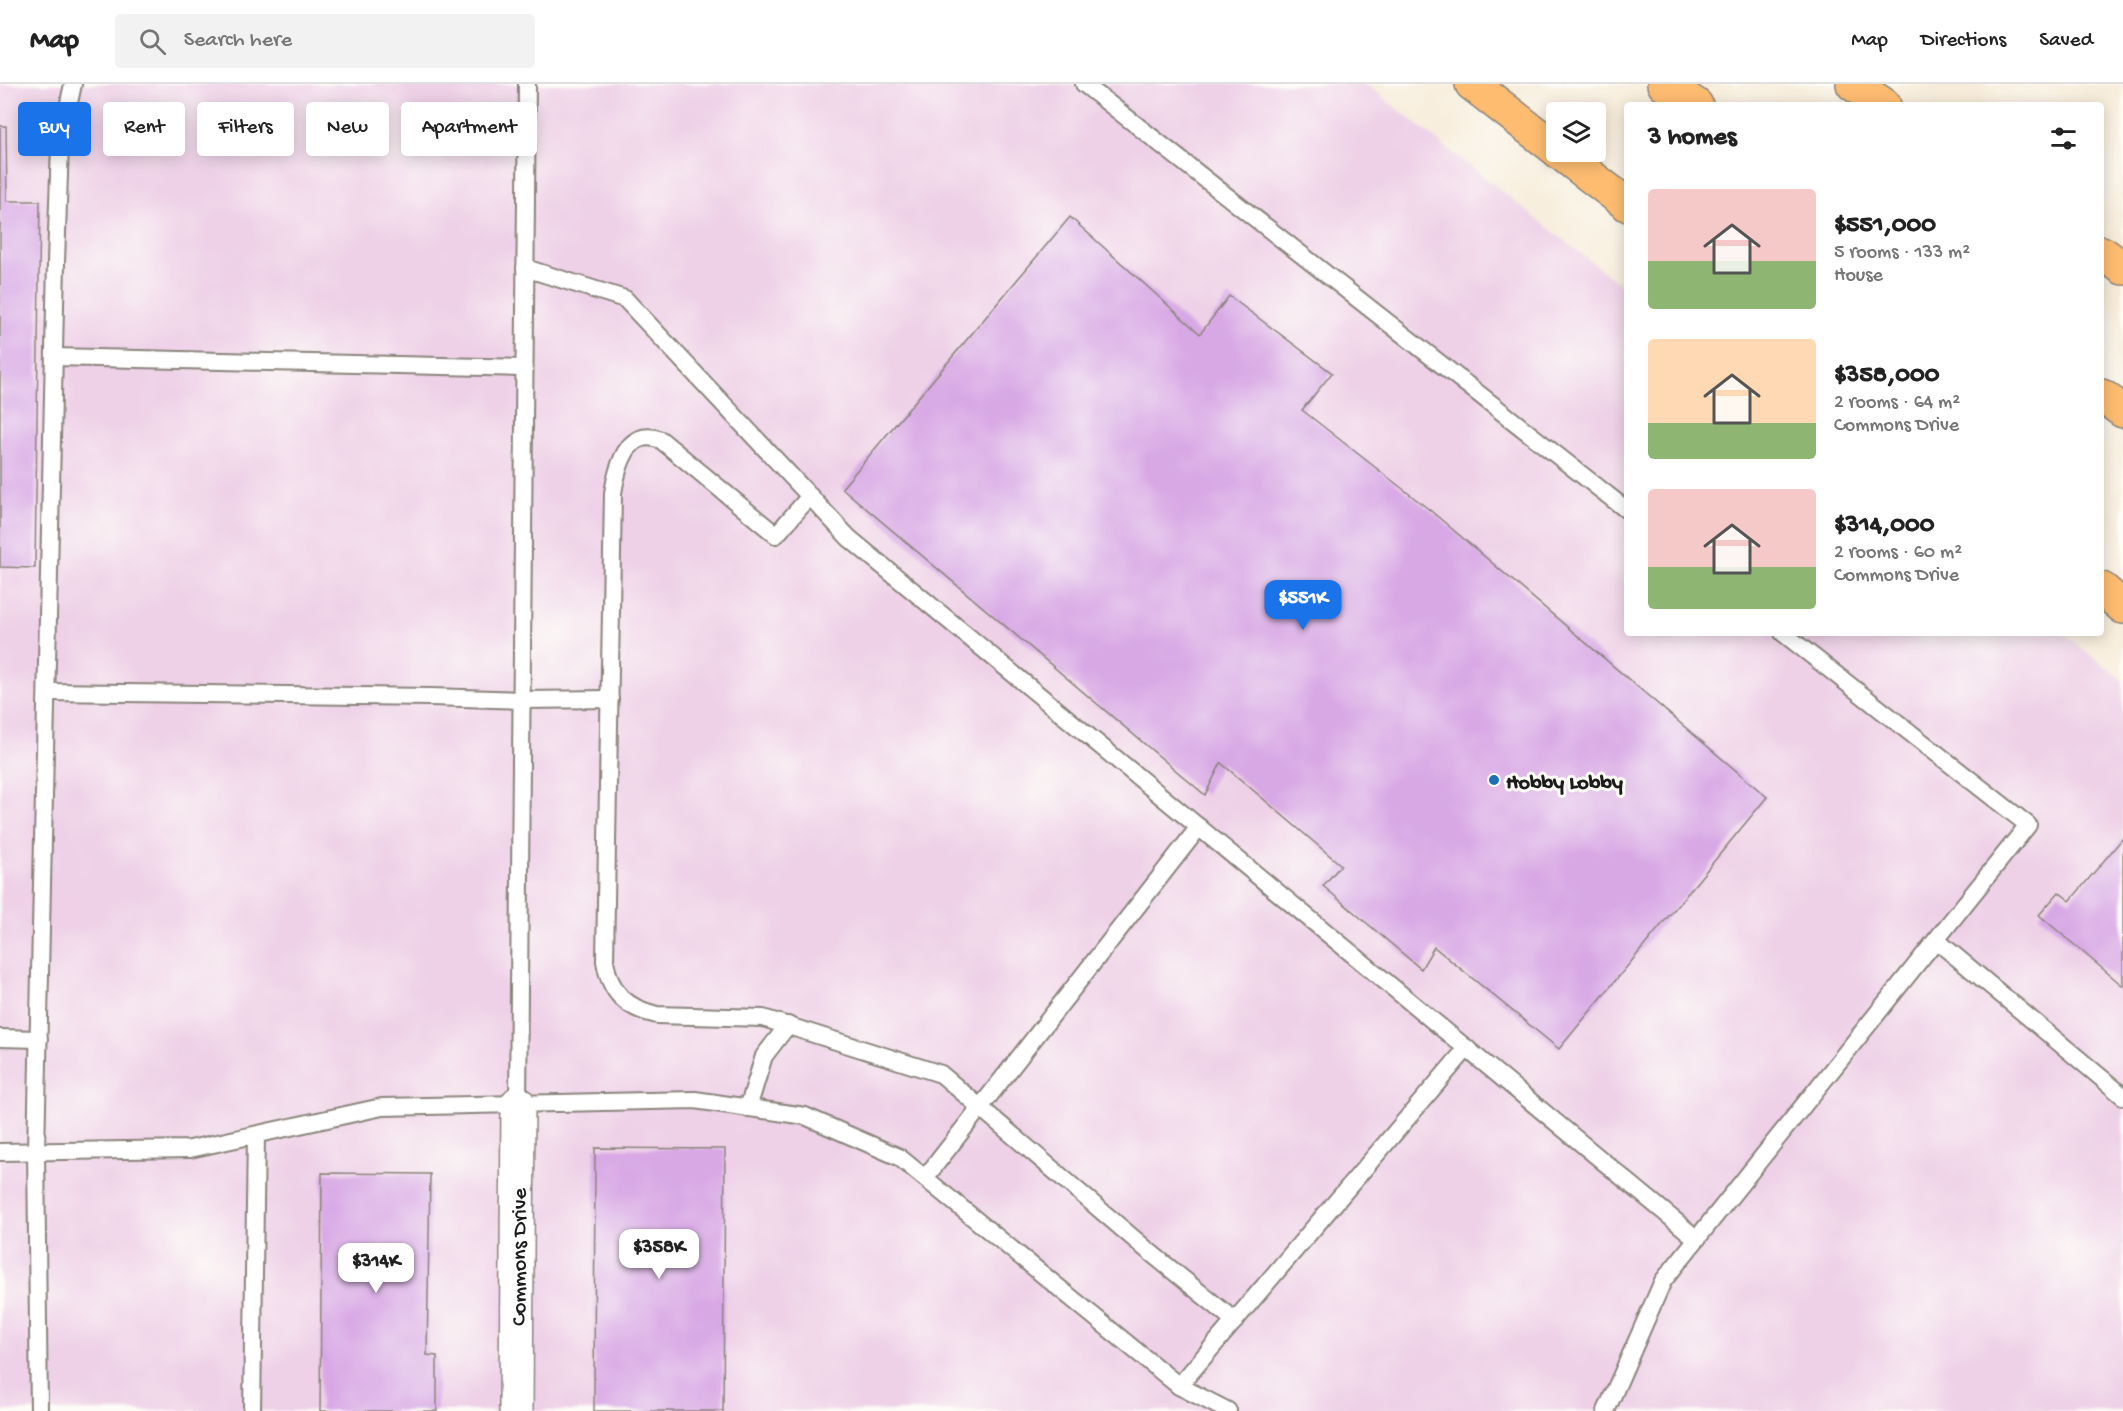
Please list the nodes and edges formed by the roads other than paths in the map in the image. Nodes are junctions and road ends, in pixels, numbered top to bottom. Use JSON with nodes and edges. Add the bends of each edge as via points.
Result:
{"nodes":[{"id":1,"x":73,"y":84,"type":"edge"},
{"id":2,"x":527,"y":84,"type":"edge"},
{"id":3,"x":1084,"y":84,"type":"edge"},
{"id":4,"x":1472,"y":84,"type":"edge"},
{"id":5,"x":1664,"y":84,"type":"edge"},
{"id":6,"x":1853,"y":84,"type":"edge"},
{"id":7,"x":1691,"y":102,"type":"edge"},
{"id":8,"x":1880,"y":102,"type":"edge"},
{"id":9,"x":1546,"y":142,"type":"edge"},
{"id":10,"x":1573,"y":162,"type":"edge"},
{"id":11,"x":1624,"y":201,"type":"edge"},
{"id":12,"x":2104,"y":254,"type":"edge"},
{"id":13,"x":525,"y":268,"type":"junction"},
{"id":14,"x":2123,"y":268,"type":"edge"},
{"id":15,"x":55,"y":357,"type":"junction"},
{"id":16,"x":524,"y":368,"type":"junction"},
{"id":17,"x":2104,"y":397,"type":"edge"},
{"id":18,"x":2123,"y":411,"type":"edge"},
{"id":19,"x":810,"y":496,"type":"junction"},
{"id":20,"x":1624,"y":508,"type":"edge"},
{"id":21,"x":2104,"y":591,"type":"edge"},
{"id":22,"x":2123,"y":607,"type":"edge"},
{"id":23,"x":1787,"y":636,"type":"edge"},
{"id":24,"x":47,"y":692,"type":"junction"},
{"id":25,"x":610,"y":699,"type":"junction"},
{"id":26,"x":521,"y":700,"type":"junction"},
{"id":27,"x":1199,"y":827,"type":"junction"},
{"id":28,"x":1936,"y":939,"type":"junction"},
{"id":29,"x":788,"y":1025,"type":"junction"},
{"id":30,"x":0,"y":1038,"type":"edge"},
{"id":31,"x":39,"y":1039,"type":"junction"},
{"id":32,"x":1467,"y":1048,"type":"junction"},
{"id":33,"x":2123,"y":1096,"type":"edge"},
{"id":34,"x":518,"y":1103,"type":"junction"},
{"id":35,"x":748,"y":1108,"type":"junction"},
{"id":36,"x":981,"y":1108,"type":"junction"},
{"id":37,"x":256,"y":1135,"type":"junction"},
{"id":38,"x":36,"y":1151,"type":"junction"},
{"id":39,"x":0,"y":1152,"type":"edge"},
{"id":40,"x":925,"y":1178,"type":"junction"},
{"id":41,"x":1697,"y":1239,"type":"junction"},
{"id":42,"x":1235,"y":1321,"type":"junction"},
{"id":43,"x":1179,"y":1386,"type":"junction"},
{"id":44,"x":39,"y":1411,"type":"edge"},
{"id":45,"x":252,"y":1411,"type":"edge"},
{"id":46,"x":516,"y":1411,"type":"edge"},
{"id":47,"x":1228,"y":1411,"type":"edge"},
{"id":48,"x":1606,"y":1411,"type":"edge"}],
"edges":[{"from":1,"to":15,"type":"lane","via":[[60,146]]},
{"from":2,"to":13,"type":"lane"},
{"from":3,"to":20,"type":"lane"},
{"from":4,"to":9,"type":"highway"},
{"from":5,"to":7,"type":"highway"},
{"from":6,"to":8,"type":"highway"},
{"from":10,"to":11,"type":"highway"},
{"from":12,"to":14,"type":"highway"},
{"from":13,"to":16,"type":"lane"},
{"from":13,"to":19,"type":"lane","via":[[625,299]]},
{"from":15,"to":16,"type":"lane"},
{"from":15,"to":24,"type":"lane"},
{"from":16,"to":26,"type":"lane"},
{"from":17,"to":18,"type":"highway"},
{"from":19,"to":25,"type":"lane","via":[[776,535],[661,440],[635,440],[616,473],[613,493]]},
{"from":19,"to":27,"type":"lane","via":[[849,538]]},
{"from":21,"to":22,"type":"highway"},
{"from":23,"to":28,"type":"lane","via":[[2028,825]]},
{"from":24,"to":26,"type":"lane"},
{"from":24,"to":31,"type":"lane"},
{"from":25,"to":26,"type":"lane"},
{"from":25,"to":29,"type":"lane","via":[[605,961],[613,990],[624,1002],[657,1015],[763,1018]]},
{"from":26,"to":34,"type":"lane"},
{"from":27,"to":32,"type":"lane"},
{"from":27,"to":36,"type":"lane"},
{"from":28,"to":33,"type":"lane"},
{"from":28,"to":41,"type":"lane"},
{"from":29,"to":35,"type":"lane","via":[[764,1056]]},
{"from":29,"to":36,"type":"lane","via":[[941,1074]]},
{"from":30,"to":31,"type":"lane"},
{"from":31,"to":38,"type":"lane"},
{"from":32,"to":41,"type":"lane"},
{"from":32,"to":42,"type":"lane"},
{"from":34,"to":35,"type":"lane","via":[[694,1100]]},
{"from":34,"to":37,"type":"lane","via":[[382,1107]]},
{"from":34,"to":46,"type":"street","name":"Commons Drive"},
{"from":35,"to":40,"type":"lane","via":[[806,1116],[899,1157]]},
{"from":36,"to":40,"type":"lane"},
{"from":36,"to":42,"type":"lane"},
{"from":37,"to":38,"type":"lane","via":[[190,1149]]},
{"from":37,"to":45,"type":"lane"},
{"from":38,"to":39,"type":"lane"},
{"from":38,"to":44,"type":"lane"},
{"from":40,"to":43,"type":"lane"},
{"from":41,"to":48,"type":"lane","via":[[1663,1281]]},
{"from":42,"to":43,"type":"lane"},
{"from":43,"to":47,"type":"lane"}]}
